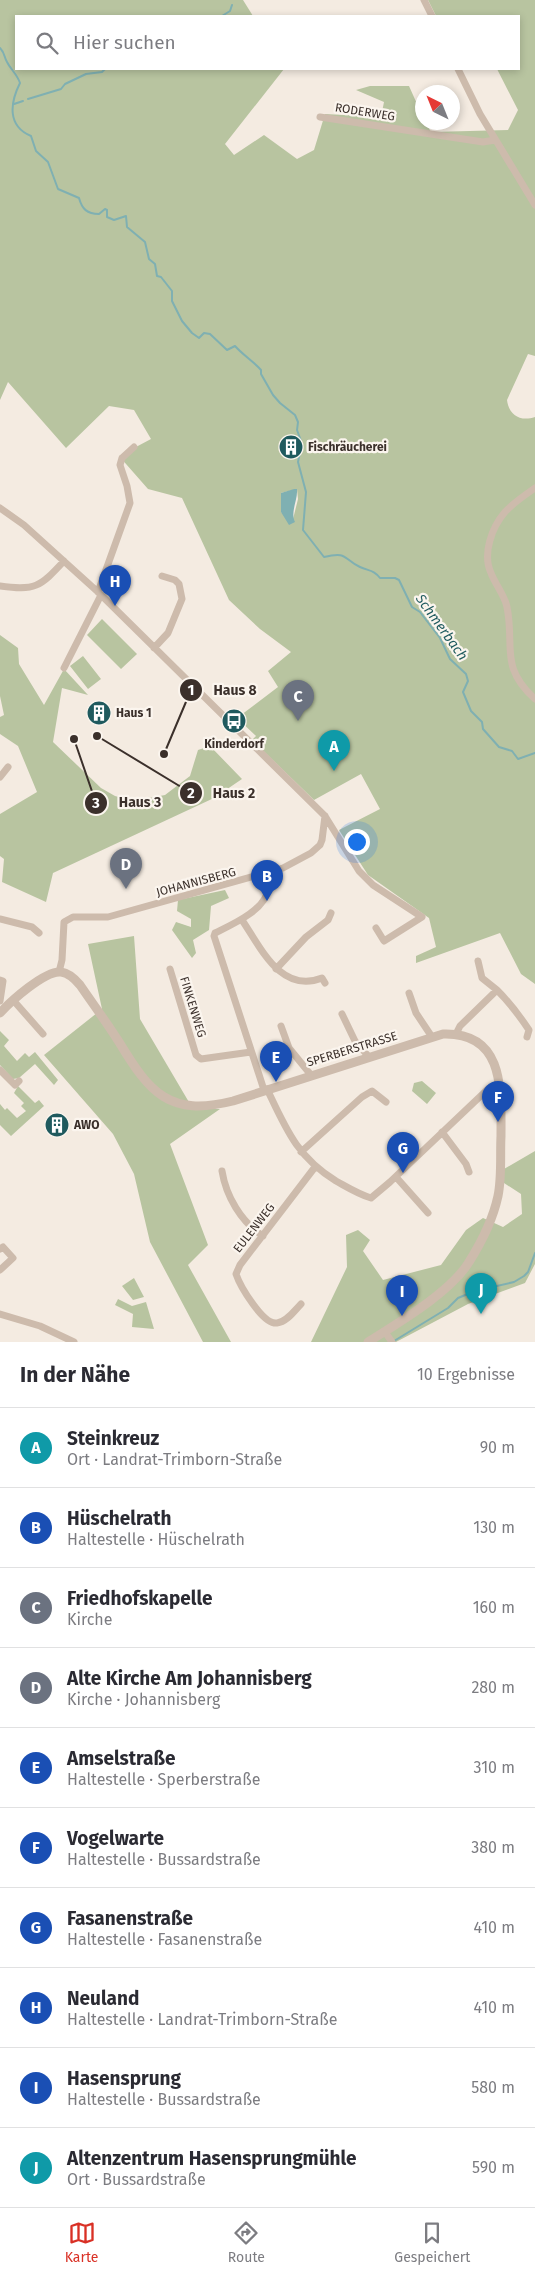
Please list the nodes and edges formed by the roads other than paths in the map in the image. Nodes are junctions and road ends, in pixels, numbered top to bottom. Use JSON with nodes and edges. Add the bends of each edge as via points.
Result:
{"nodes":[{"id":1,"x":424,"y":0,"type":"edge"},
{"id":2,"x":432,"y":15,"type":"edge"},
{"id":3,"x":459,"y":70,"type":"edge"},
{"id":4,"x":320,"y":117,"type":"dead end"},
{"id":5,"x":495,"y":140,"type":"junction"},
{"id":6,"x":534,"y":203,"type":"edge"},
{"id":7,"x":134,"y":447,"type":"dead end"},
{"id":8,"x":535,"y":488,"type":"edge"},
{"id":9,"x":0,"y":508,"type":"edge"},
{"id":10,"x":64,"y":561,"type":"junction"},
{"id":11,"x":162,"y":576,"type":"dead end"},
{"id":12,"x":0,"y":586,"type":"edge"},
{"id":13,"x":99,"y":593,"type":"junction"},
{"id":14,"x":154,"y":648,"type":"junction"},
{"id":15,"x":64,"y":668,"type":"dead end"},
{"id":16,"x":535,"y":699,"type":"edge"},
{"id":17,"x":8,"y":767,"type":"dead end"},
{"id":18,"x":0,"y":777,"type":"edge"},
{"id":19,"x":325,"y":816,"type":"junction"},
{"id":20,"x":262,"y":875,"type":"junction"},
{"id":21,"x":331,"y":913,"type":"dead end"},
{"id":22,"x":0,"y":919,"type":"edge"},
{"id":23,"x":242,"y":920,"type":"junction"},
{"id":24,"x":376,"y":928,"type":"dead end"},
{"id":25,"x":39,"y":932,"type":"dead end"},
{"id":26,"x":478,"y":961,"type":"dead end"},
{"id":27,"x":170,"y":969,"type":"dead end"},
{"id":28,"x":276,"y":969,"type":"junction"},
{"id":29,"x":59,"y":972,"type":"junction"},
{"id":30,"x":0,"y":980,"type":"edge"},
{"id":31,"x":325,"y":983,"type":"dead end"},
{"id":32,"x":497,"y":990,"type":"junction"},
{"id":33,"x":408,"y":994,"type":"dead end"},
{"id":34,"x":0,"y":1000,"type":"edge"},
{"id":35,"x":13,"y":1000,"type":"junction"},
{"id":36,"x":0,"y":1013,"type":"edge"},
{"id":37,"x":342,"y":1014,"type":"dead end"},
{"id":38,"x":281,"y":1026,"type":"dead end"},
{"id":39,"x":43,"y":1034,"type":"dead end"},
{"id":40,"x":456,"y":1034,"type":"junction"},
{"id":41,"x":432,"y":1037,"type":"junction"},
{"id":42,"x":527,"y":1037,"type":"dead end"},
{"id":43,"x":252,"y":1052,"type":"junction"},
{"id":44,"x":369,"y":1058,"type":"junction"},
{"id":45,"x":0,"y":1070,"type":"edge"},
{"id":46,"x":311,"y":1075,"type":"junction"},
{"id":47,"x":19,"y":1082,"type":"dead end"},
{"id":48,"x":499,"y":1083,"type":"junction"},
{"id":49,"x":266,"y":1090,"type":"junction"},
{"id":50,"x":386,"y":1102,"type":"dead end"},
{"id":51,"x":442,"y":1132,"type":"junction"},
{"id":52,"x":301,"y":1152,"type":"junction"},
{"id":53,"x":315,"y":1167,"type":"junction"},
{"id":54,"x":222,"y":1171,"type":"dead end"},
{"id":55,"x":469,"y":1172,"type":"dead end"},
{"id":56,"x":396,"y":1177,"type":"junction"},
{"id":57,"x":428,"y":1213,"type":"dead end"},
{"id":58,"x":263,"y":1236,"type":"junction"},
{"id":59,"x":0,"y":1249,"type":"edge"},
{"id":60,"x":0,"y":1270,"type":"edge"},
{"id":61,"x":302,"y":1304,"type":"dead end"},
{"id":62,"x":0,"y":1314,"type":"edge"},
{"id":63,"x":389,"y":1337,"type":"edge"},
{"id":64,"x":74,"y":1342,"type":"edge"},
{"id":65,"x":368,"y":1342,"type":"edge"}],
"edges":[{"from":1,"to":2,"type":"street"},
{"from":3,"to":5,"type":"street"},
{"from":4,"to":5,"type":"street","name":"RODERWEG","via":[[483,142]]},
{"from":5,"to":6,"type":"street"},
{"from":7,"to":13,"type":"street","via":[[122,458],[120,465],[130,503]]},
{"from":8,"to":16,"type":"street","via":[[505,512],[488,545],[488,560],[507,606],[510,661],[520,682]]},
{"from":9,"to":10,"type":"street"},
{"from":10,"to":12,"type":"street","via":[[46,580],[32,588]]},
{"from":10,"to":13,"type":"street"},
{"from":11,"to":14,"type":"street","via":[[179,584],[182,599],[168,633]]},
{"from":13,"to":14,"type":"street"},
{"from":13,"to":15,"type":"street"},
{"from":14,"to":19,"type":"street"},
{"from":17,"to":18,"type":"street"},
{"from":19,"to":20,"type":"street","name":"JOHANNISBERG","via":[[320,845],[294,863]]},
{"from":19,"to":24,"type":"street","via":[[359,871],[373,885],[422,917],[384,941]]},
{"from":20,"to":23,"type":"street","via":[[268,894]]},
{"from":20,"to":29,"type":"street","name":"JOHANNISBERG","via":[[108,917],[68,918],[64,922]]},
{"from":21,"to":28,"type":"street","via":[[328,920],[306,937]]},
{"from":22,"to":25,"type":"street","via":[[32,927]]},
{"from":23,"to":28,"type":"street"},
{"from":23,"to":43,"type":"street","via":[[215,932],[214,936]]},
{"from":26,"to":32,"type":"street","via":[[482,978]]},
{"from":27,"to":43,"type":"street","name":"FINKENWEG","via":[[196,1055],[201,1059]]},
{"from":28,"to":31,"type":"street","via":[[291,979],[308,982],[322,978]]},
{"from":29,"to":35,"type":"street","via":[[47,976]]},
{"from":29,"to":49,"type":"street","name":"SPERBERSTRASSE","via":[[72,977],[80,985],[143,1080],[158,1093],[178,1104],[201,1106],[233,1101]]},
{"from":30,"to":34,"type":"street","via":[[4,981]]},
{"from":32,"to":40,"type":"street","via":[[460,1026]]},
{"from":32,"to":42,"type":"street","via":[[529,1030]]},
{"from":33,"to":41,"type":"street"},
{"from":35,"to":36,"type":"street"},
{"from":35,"to":39,"type":"street"},
{"from":37,"to":44,"type":"street"},
{"from":38,"to":46,"type":"street","via":[[289,1048]]},
{"from":40,"to":41,"type":"street","name":"SPERBERSTRASSE"},
{"from":40,"to":48,"type":"street","name":"SPERBERSTRASSE","via":[[477,1042],[494,1062]]},
{"from":41,"to":44,"type":"street","name":"SPERBERSTRASSE"},
{"from":43,"to":49,"type":"street"},
{"from":44,"to":46,"type":"street","name":"SPERBERSTRASSE"},
{"from":45,"to":47,"type":"street","via":[[14,1085]]},
{"from":46,"to":49,"type":"street","name":"SPERBERSTRASSE"},
{"from":48,"to":51,"type":"street","via":[[488,1089]]},
{"from":48,"to":63,"type":"street","via":[[501,1168],[498,1196],[480,1244],[457,1278]]},
{"from":49,"to":52,"type":"street"},
{"from":50,"to":52,"type":"street","via":[[372,1091]]},
{"from":51,"to":55,"type":"street"},
{"from":51,"to":56,"type":"street"},
{"from":52,"to":53,"type":"street"},
{"from":53,"to":56,"type":"street","via":[[351,1190],[371,1198]]},
{"from":53,"to":58,"type":"street","name":"EULENWEG"},
{"from":54,"to":58,"type":"street","via":[[226,1188],[242,1218]]},
{"from":56,"to":57,"type":"street"},
{"from":58,"to":61,"type":"street","name":"EULENWEG","via":[[236,1274],[244,1291],[272,1323],[287,1319]]},
{"from":59,"to":60,"type":"street","via":[[3,1247],[13,1258]]},
{"from":62,"to":64,"type":"street","via":[[40,1326]]},
{"from":63,"to":65,"type":"street"}]}
